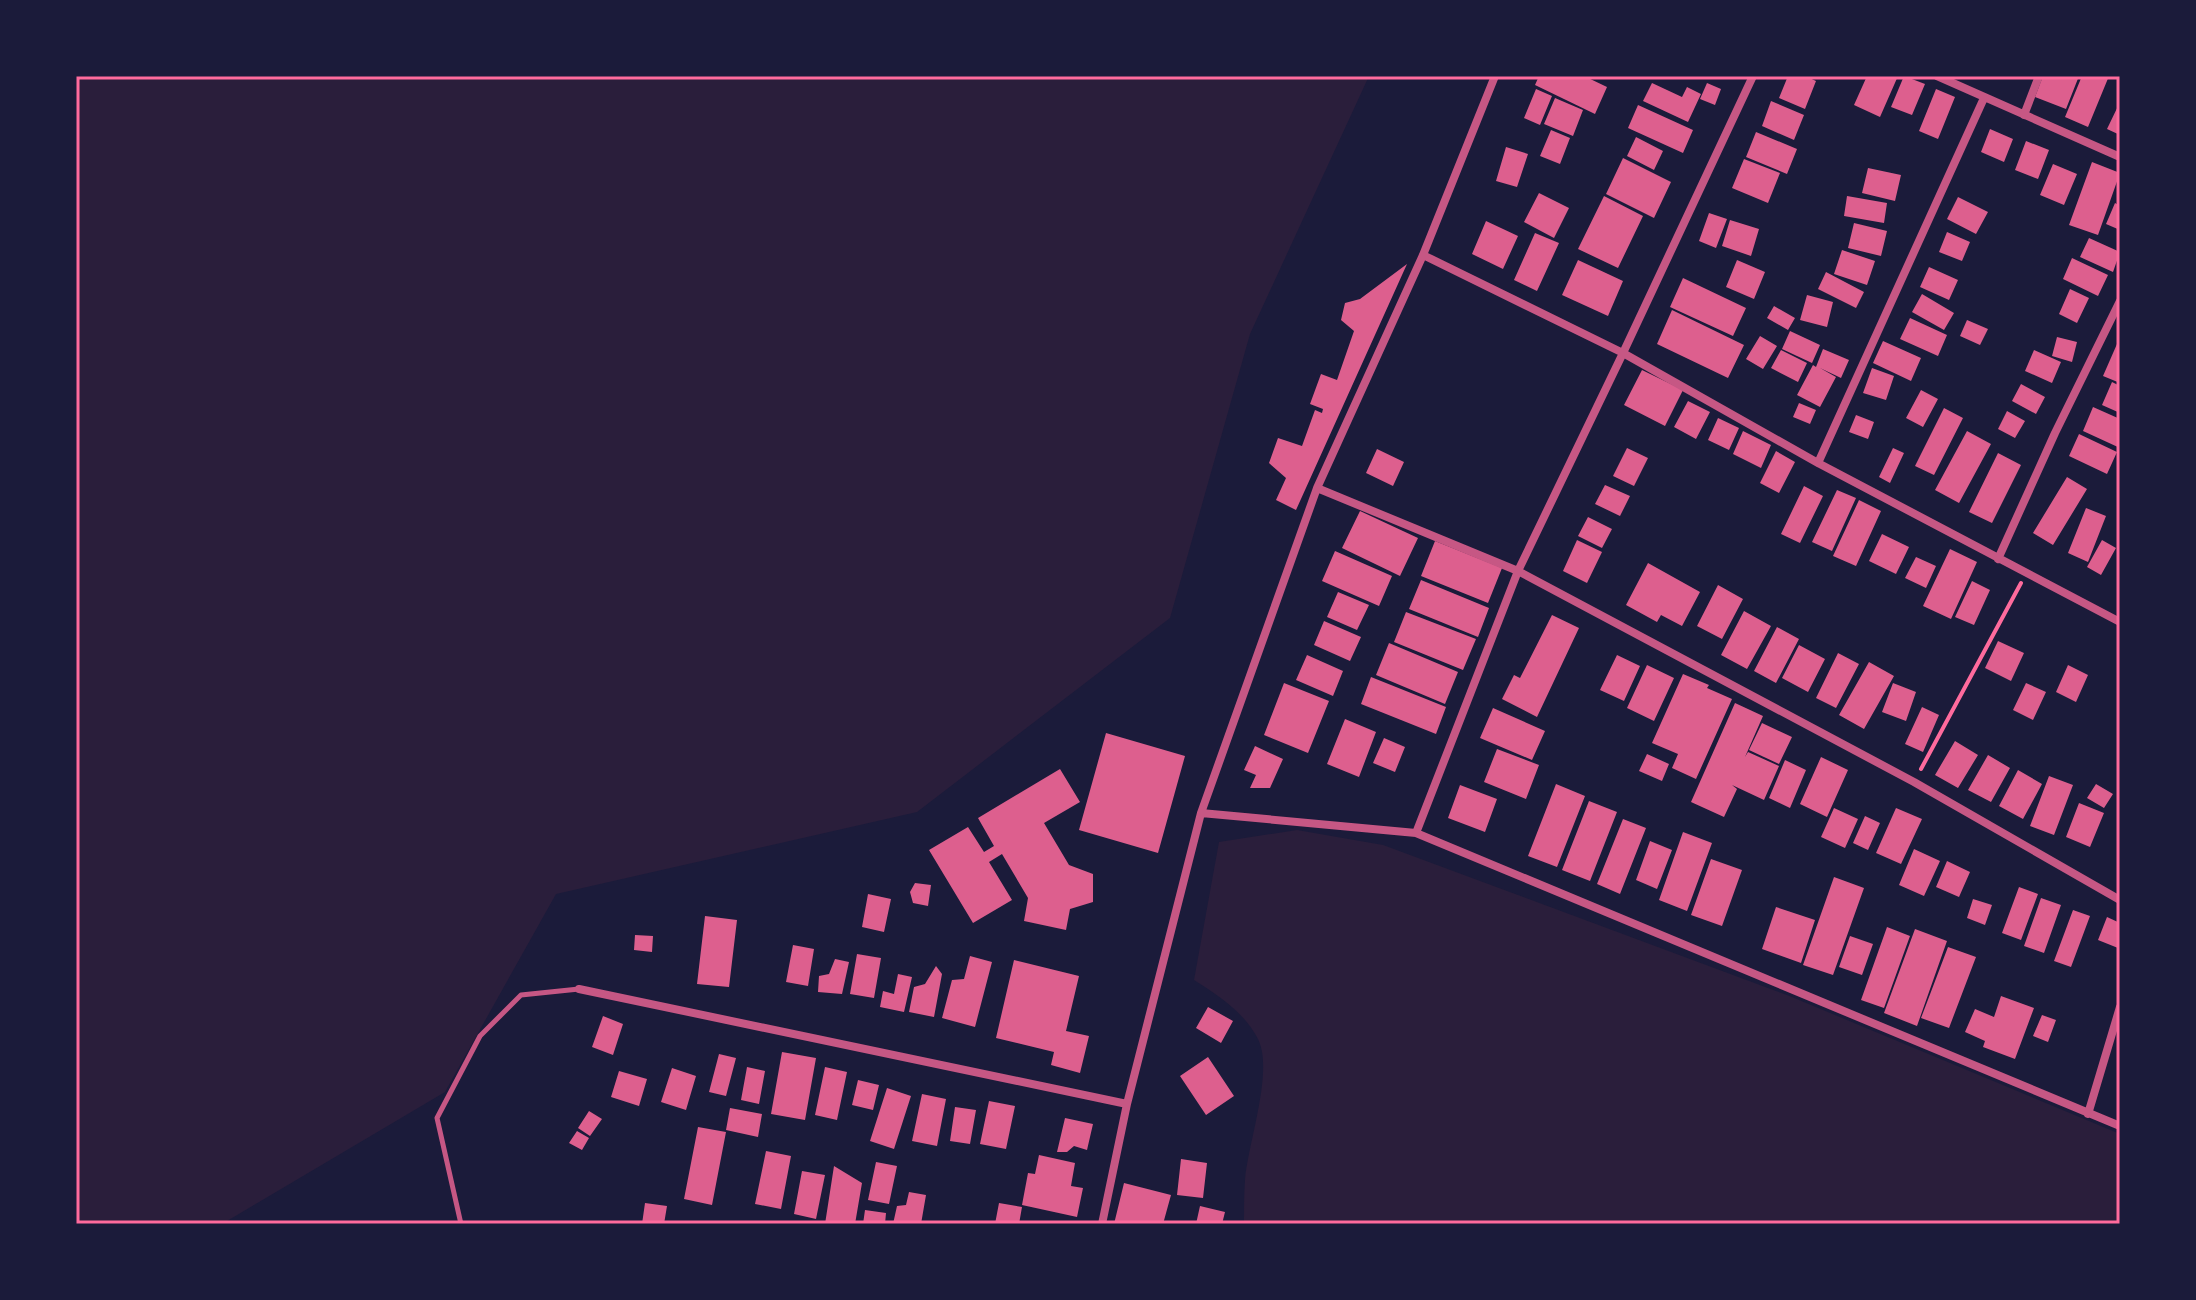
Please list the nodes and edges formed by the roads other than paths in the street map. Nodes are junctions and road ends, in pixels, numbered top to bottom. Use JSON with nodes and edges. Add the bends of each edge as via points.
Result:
{"nodes":[{"id":1,"x":1495,"y":76,"type":"edge"},
{"id":2,"x":1753,"y":76,"type":"edge"},
{"id":3,"x":1937,"y":76,"type":"edge"},
{"id":4,"x":2039,"y":76,"type":"edge"},
{"id":5,"x":1984,"y":98,"type":"junction"},
{"id":6,"x":2024,"y":115,"type":"junction"},
{"id":7,"x":2120,"y":157,"type":"edge"},
{"id":8,"x":1423,"y":255,"type":"junction"},
{"id":9,"x":2120,"y":301,"type":"edge"},
{"id":10,"x":1623,"y":353,"type":"junction"},
{"id":11,"x":1818,"y":463,"type":"junction"},
{"id":12,"x":1317,"y":488,"type":"junction"},
{"id":13,"x":1998,"y":559,"type":"junction"},
{"id":14,"x":1518,"y":571,"type":"junction"},
{"id":15,"x":2120,"y":622,"type":"edge"},
{"id":16,"x":1201,"y":813,"type":"junction"},
{"id":17,"x":1416,"y":833,"type":"junction"},
{"id":18,"x":2120,"y":900,"type":"edge"},
{"id":19,"x":579,"y":989,"type":"joint"},
{"id":20,"x":2120,"y":1007,"type":"edge"},
{"id":21,"x":1127,"y":1104,"type":"junction"},
{"id":22,"x":2088,"y":1114,"type":"junction"},
{"id":23,"x":2120,"y":1126,"type":"edge"},
{"id":24,"x":461,"y":1224,"type":"edge"},
{"id":25,"x":1102,"y":1224,"type":"edge"}],
"edges":[{"from":1,"to":8,"type":"street"},
{"from":2,"to":10,"type":"street"},
{"from":3,"to":5,"type":"street"},
{"from":4,"to":6,"type":"street"},
{"from":5,"to":6,"type":"street"},
{"from":5,"to":11,"type":"street"},
{"from":6,"to":7,"type":"street"},
{"from":8,"to":10,"type":"street"},
{"from":8,"to":12,"type":"street"},
{"from":9,"to":13,"type":"street"},
{"from":10,"to":11,"type":"street"},
{"from":10,"to":14,"type":"street"},
{"from":11,"to":13,"type":"street"},
{"from":12,"to":14,"type":"street"},
{"from":12,"to":16,"type":"street"},
{"from":13,"to":15,"type":"street"},
{"from":14,"to":17,"type":"street"},
{"from":14,"to":18,"type":"street","via":[[1914,782]]},
{"from":16,"to":17,"type":"street"},
{"from":16,"to":21,"type":"street"},
{"from":17,"to":22,"type":"street"},
{"from":19,"to":21,"type":"street"},
{"from":19,"to":24,"type":"lane","via":[[521,995],[480,1036],[437,1118]]},
{"from":20,"to":22,"type":"street"},
{"from":21,"to":25,"type":"street"},
{"from":22,"to":23,"type":"street"}]}
